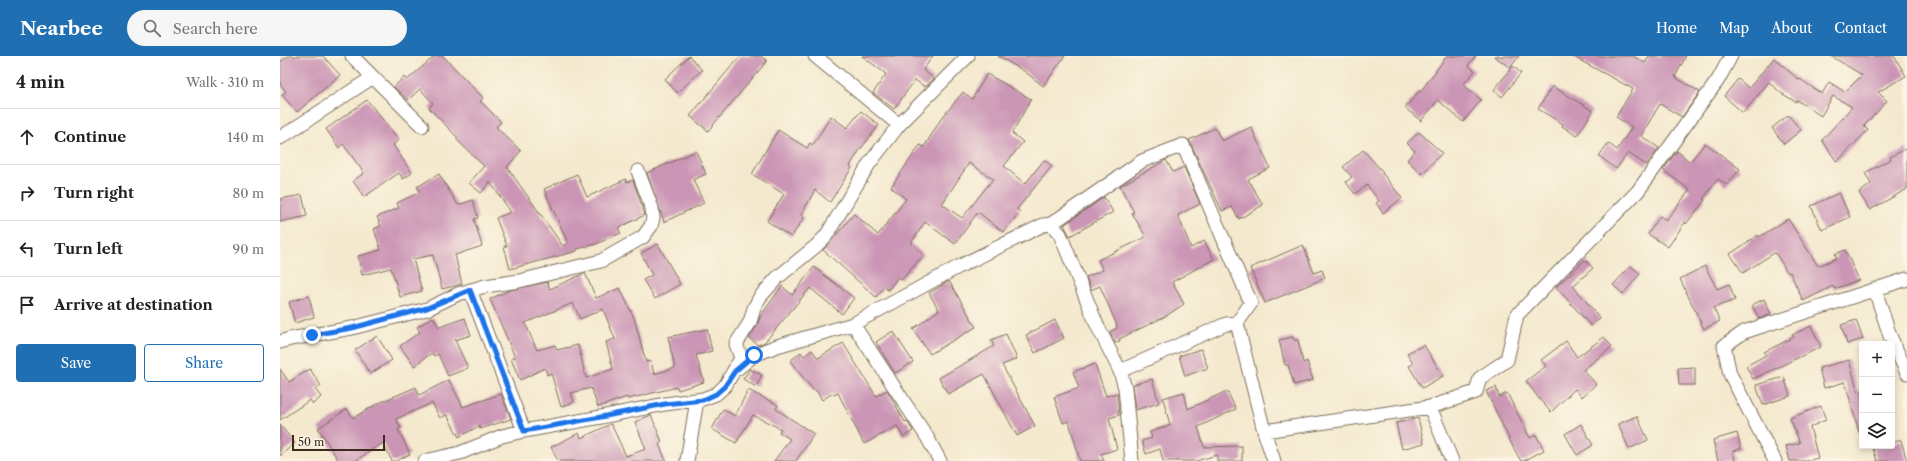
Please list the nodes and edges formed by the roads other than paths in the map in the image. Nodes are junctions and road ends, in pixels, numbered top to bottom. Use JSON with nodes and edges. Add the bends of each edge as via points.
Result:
{"nodes":[{"id":1,"x":352,"y":56,"type":"edge"},
{"id":2,"x":816,"y":56,"type":"edge"},
{"id":3,"x":968,"y":56,"type":"edge"},
{"id":4,"x":1731,"y":56,"type":"edge"},
{"id":5,"x":373,"y":77,"type":"junction"},
{"id":6,"x":898,"y":125,"type":"junction"},
{"id":7,"x":422,"y":126,"type":"dead end"},
{"id":8,"x":280,"y":138,"type":"edge"},
{"id":9,"x":638,"y":171,"type":"dead end"},
{"id":10,"x":1051,"y":224,"type":"junction"},
{"id":11,"x":1907,"y":279,"type":"edge"},
{"id":12,"x":470,"y":290,"type":"junction"},
{"id":13,"x":1875,"y":290,"type":"junction"},
{"id":14,"x":1237,"y":323,"type":"junction"},
{"id":15,"x":823,"y":324,"type":"dead end"},
{"id":16,"x":853,"y":324,"type":"junction"},
{"id":17,"x":280,"y":342,"type":"edge"},
{"id":18,"x":735,"y":371,"type":"junction"},
{"id":19,"x":1120,"y":371,"type":"junction"},
{"id":20,"x":1907,"y":373,"type":"edge"},
{"id":21,"x":697,"y":400,"type":"junction"},
{"id":22,"x":1430,"y":407,"type":"junction"},
{"id":23,"x":524,"y":431,"type":"junction"},
{"id":24,"x":1264,"y":431,"type":"junction"},
{"id":25,"x":424,"y":461,"type":"edge"},
{"id":26,"x":687,"y":461,"type":"edge"},
{"id":27,"x":940,"y":461,"type":"edge"},
{"id":28,"x":1132,"y":461,"type":"edge"},
{"id":29,"x":1274,"y":461,"type":"edge"},
{"id":30,"x":1452,"y":461,"type":"edge"},
{"id":31,"x":1775,"y":461,"type":"edge"}],
"edges":[{"from":1,"to":5,"type":"street"},
{"from":2,"to":6,"type":"street"},
{"from":3,"to":6,"type":"street"},
{"from":4,"to":22,"type":"street","via":[[1718,80],[1638,191],[1517,315],[1507,360],[1480,378],[1476,392]]},
{"from":5,"to":7,"type":"street"},
{"from":5,"to":8,"type":"street"},
{"from":6,"to":18,"type":"street","via":[[869,164],[826,236],[760,296],[750,322],[736,344],[741,358]]},
{"from":9,"to":12,"type":"street","via":[[652,208],[653,218],[643,237],[601,261]]},
{"from":10,"to":14,"type":"street","via":[[1142,162],[1183,145],[1251,303]]},
{"from":10,"to":16,"type":"street","via":[[1043,225],[960,266]]},
{"from":10,"to":19,"type":"street","via":[[1060,234],[1097,325]]},
{"from":11,"to":13,"type":"street"},
{"from":12,"to":17,"type":"street","via":[[427,308],[352,328]]},
{"from":12,"to":23,"type":"street"},
{"from":13,"to":20,"type":"street","via":[[1890,336]]},
{"from":13,"to":31,"type":"street","via":[[1744,332],[1724,346],[1730,374]]},
{"from":14,"to":19,"type":"street","via":[[1226,324]]},
{"from":14,"to":24,"type":"street"},
{"from":15,"to":16,"type":"street"},
{"from":16,"to":18,"type":"street","via":[[754,355]]},
{"from":16,"to":27,"type":"street"},
{"from":18,"to":21,"type":"street","via":[[716,394]]},
{"from":19,"to":28,"type":"street","via":[[1125,388]]},
{"from":21,"to":23,"type":"street"},
{"from":21,"to":26,"type":"street"},
{"from":22,"to":24,"type":"street"},
{"from":22,"to":30,"type":"street"},
{"from":23,"to":25,"type":"street"},
{"from":24,"to":29,"type":"street"}]}
